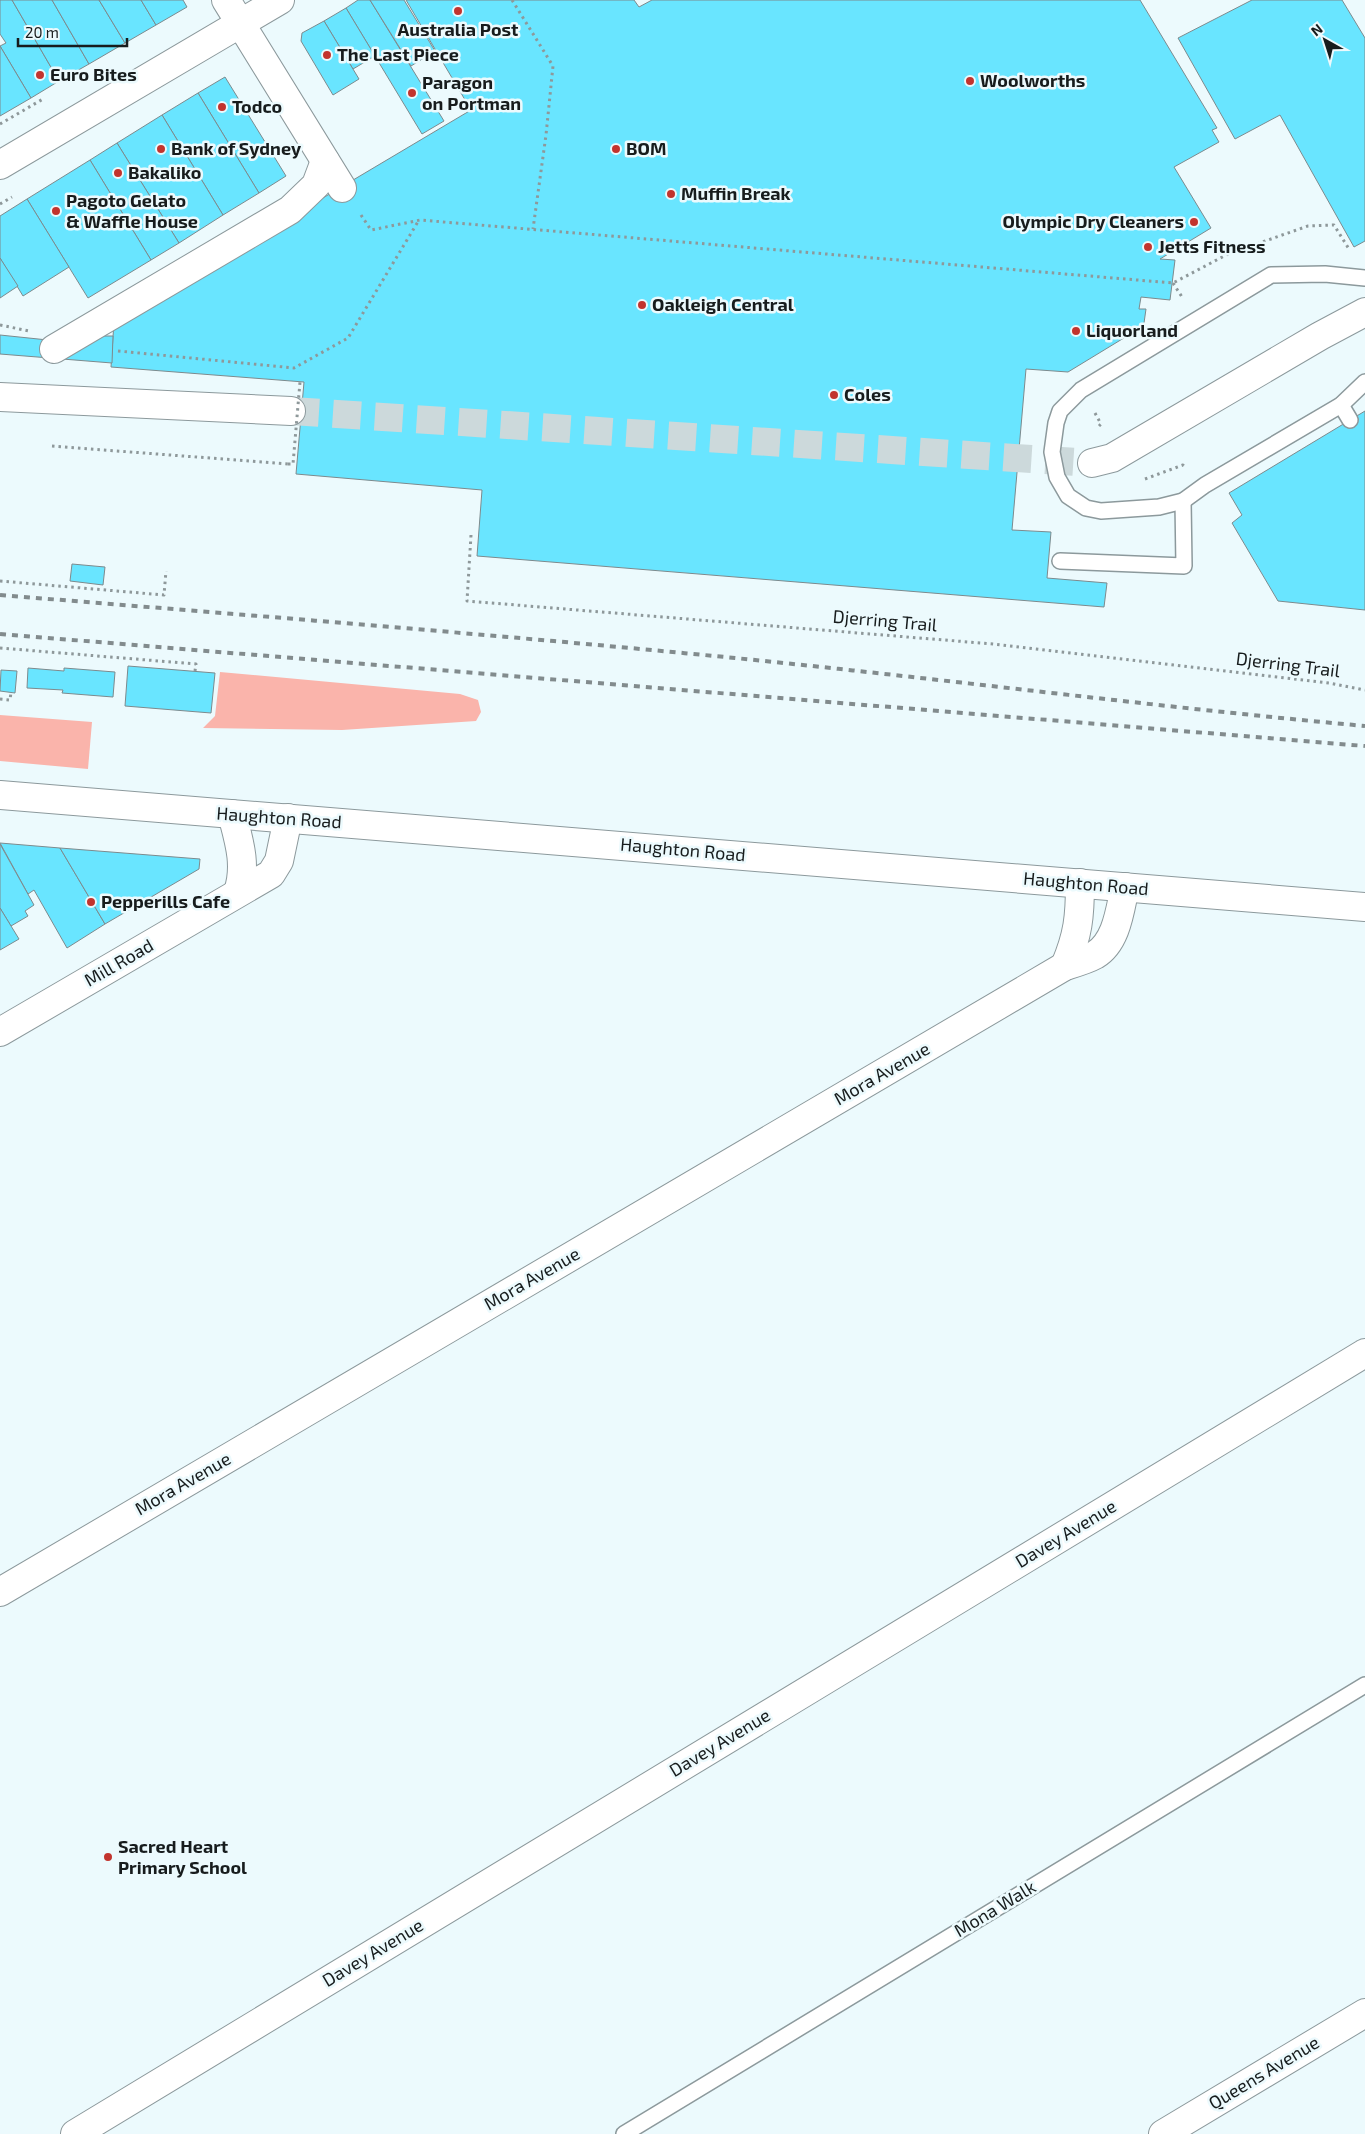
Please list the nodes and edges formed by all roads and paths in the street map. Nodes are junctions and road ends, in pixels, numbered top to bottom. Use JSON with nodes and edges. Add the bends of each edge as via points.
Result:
{"nodes":[{"id":1,"x":226,"y":0,"type":"edge"},
{"id":2,"x":280,"y":0,"type":"edge"},
{"id":3,"x":512,"y":0,"type":"edge"},
{"id":4,"x":240,"y":24,"type":"junction"},
{"id":5,"x":325,"y":161,"type":"junction"},
{"id":6,"x":0,"y":165,"type":"edge"},
{"id":7,"x":342,"y":188,"type":"joint"},
{"id":8,"x":420,"y":220,"type":"junction"},
{"id":9,"x":533,"y":229,"type":"junction"},
{"id":10,"x":1365,"y":278,"type":"edge"},
{"id":11,"x":1183,"y":298,"type":"dead end"},
{"id":12,"x":1365,"y":312,"type":"edge"},
{"id":13,"x":54,"y":349,"type":"dead end"},
{"id":14,"x":112,"y":350,"type":"dead end"},
{"id":15,"x":300,"y":382,"type":"dead end"},
{"id":16,"x":1365,"y":382,"type":"edge"},
{"id":17,"x":0,"y":397,"type":"edge"},
{"id":18,"x":1342,"y":405,"type":"junction"},
{"id":19,"x":291,"y":411,"type":"tunnel mouth"},
{"id":20,"x":1350,"y":420,"type":"dead end"},
{"id":21,"x":52,"y":446,"type":"dead end"},
{"id":22,"x":1092,"y":463,"type":"tunnel mouth"},
{"id":23,"x":1183,"y":501,"type":"junction"},
{"id":24,"x":471,"y":536,"type":"dead end"},
{"id":25,"x":1060,"y":561,"type":"dead end"},
{"id":26,"x":166,"y":571,"type":"dead end"},
{"id":27,"x":0,"y":582,"type":"edge"},
{"id":28,"x":0,"y":648,"type":"edge"},
{"id":29,"x":196,"y":671,"type":"dead end"},
{"id":30,"x":1365,"y":690,"type":"edge"},
{"id":31,"x":11,"y":692,"type":"dead end"},
{"id":32,"x":0,"y":699,"type":"edge"},
{"id":33,"x":0,"y":795,"type":"edge"},
{"id":34,"x":232,"y":814,"type":"junction"},
{"id":35,"x":288,"y":818,"type":"junction"},
{"id":36,"x":1080,"y":883,"type":"junction"},
{"id":37,"x":1125,"y":887,"type":"junction"},
{"id":38,"x":238,"y":892,"type":"junction"},
{"id":39,"x":1365,"y":907,"type":"edge"},
{"id":40,"x":1065,"y":966,"type":"junction"},
{"id":41,"x":0,"y":1032,"type":"edge"},
{"id":42,"x":1365,"y":1353,"type":"edge"},
{"id":43,"x":0,"y":1592,"type":"edge"},
{"id":44,"x":1365,"y":1685,"type":"edge"},
{"id":45,"x":1365,"y":2013,"type":"edge"},
{"id":46,"x":74,"y":2134,"type":"edge"},
{"id":47,"x":624,"y":2134,"type":"edge"},
{"id":48,"x":1163,"y":2134,"type":"edge"}],
"edges":[{"from":1,"to":4,"type":"street"},
{"from":2,"to":4,"type":"street"},
{"from":3,"to":9,"type":"path","via":[[553,66]]},
{"from":4,"to":5,"type":"street"},
{"from":4,"to":6,"type":"street"},
{"from":5,"to":7,"type":"street"},
{"from":5,"to":13,"type":"street","via":[[316,185],[290,210]]},
{"from":7,"to":8,"type":"path","via":[[371,230]]},
{"from":8,"to":9,"type":"path"},
{"from":8,"to":14,"type":"path","via":[[348,338],[294,368]]},
{"from":9,"to":11,"type":"path","via":[[1173,283]]},
{"from":10,"to":23,"type":"lane","via":[[1325,274],[1270,275],[1081,390],[1060,411],[1052,452],[1057,478],[1068,496],[1086,508],[1101,511],[1159,507]]},
{"from":12,"to":22,"type":"street","via":[[1112,458]]},
{"from":15,"to":21,"type":"path","bridge":true,"via":[[293,464]]},
{"from":16,"to":18,"type":"lane"},
{"from":17,"to":19,"type":"street"},
{"from":18,"to":20,"type":"lane"},
{"from":18,"to":23,"type":"lane"},
{"from":23,"to":25,"type":"lane","via":[[1184,566]]},
{"from":24,"to":30,"type":"path","name":"Djerring Trail","via":[[467,601],[993,644],[1329,683]]},
{"from":26,"to":27,"type":"path","via":[[164,595]]},
{"from":28,"to":29,"type":"path","via":[[196,664]]},
{"from":31,"to":32,"type":"path","via":[[10,700]]},
{"from":33,"to":34,"type":"street","name":"Haughton Road"},
{"from":34,"to":35,"type":"street","name":"Haughton Road"},
{"from":34,"to":38,"type":"street","via":[[244,866]]},
{"from":35,"to":36,"type":"street","name":"Haughton Road"},
{"from":35,"to":38,"type":"street","name":"Mill Road","via":[[279,861],[271,874]]},
{"from":36,"to":37,"type":"street","name":"Haughton Road"},
{"from":36,"to":40,"type":"street","via":[[1079,927]]},
{"from":37,"to":39,"type":"street","name":"Haughton Road"},
{"from":37,"to":40,"type":"street","name":"Mora Avenue","via":[[1117,924],[1106,944],[1096,954]]},
{"from":38,"to":41,"type":"street","name":"Mill Road"},
{"from":40,"to":43,"type":"street","name":"Mora Avenue"},
{"from":42,"to":46,"type":"street","name":"Davey Avenue"},
{"from":44,"to":47,"type":"lane","name":"Mona Walk"},
{"from":45,"to":48,"type":"street","name":"Queens Avenue"}]}
